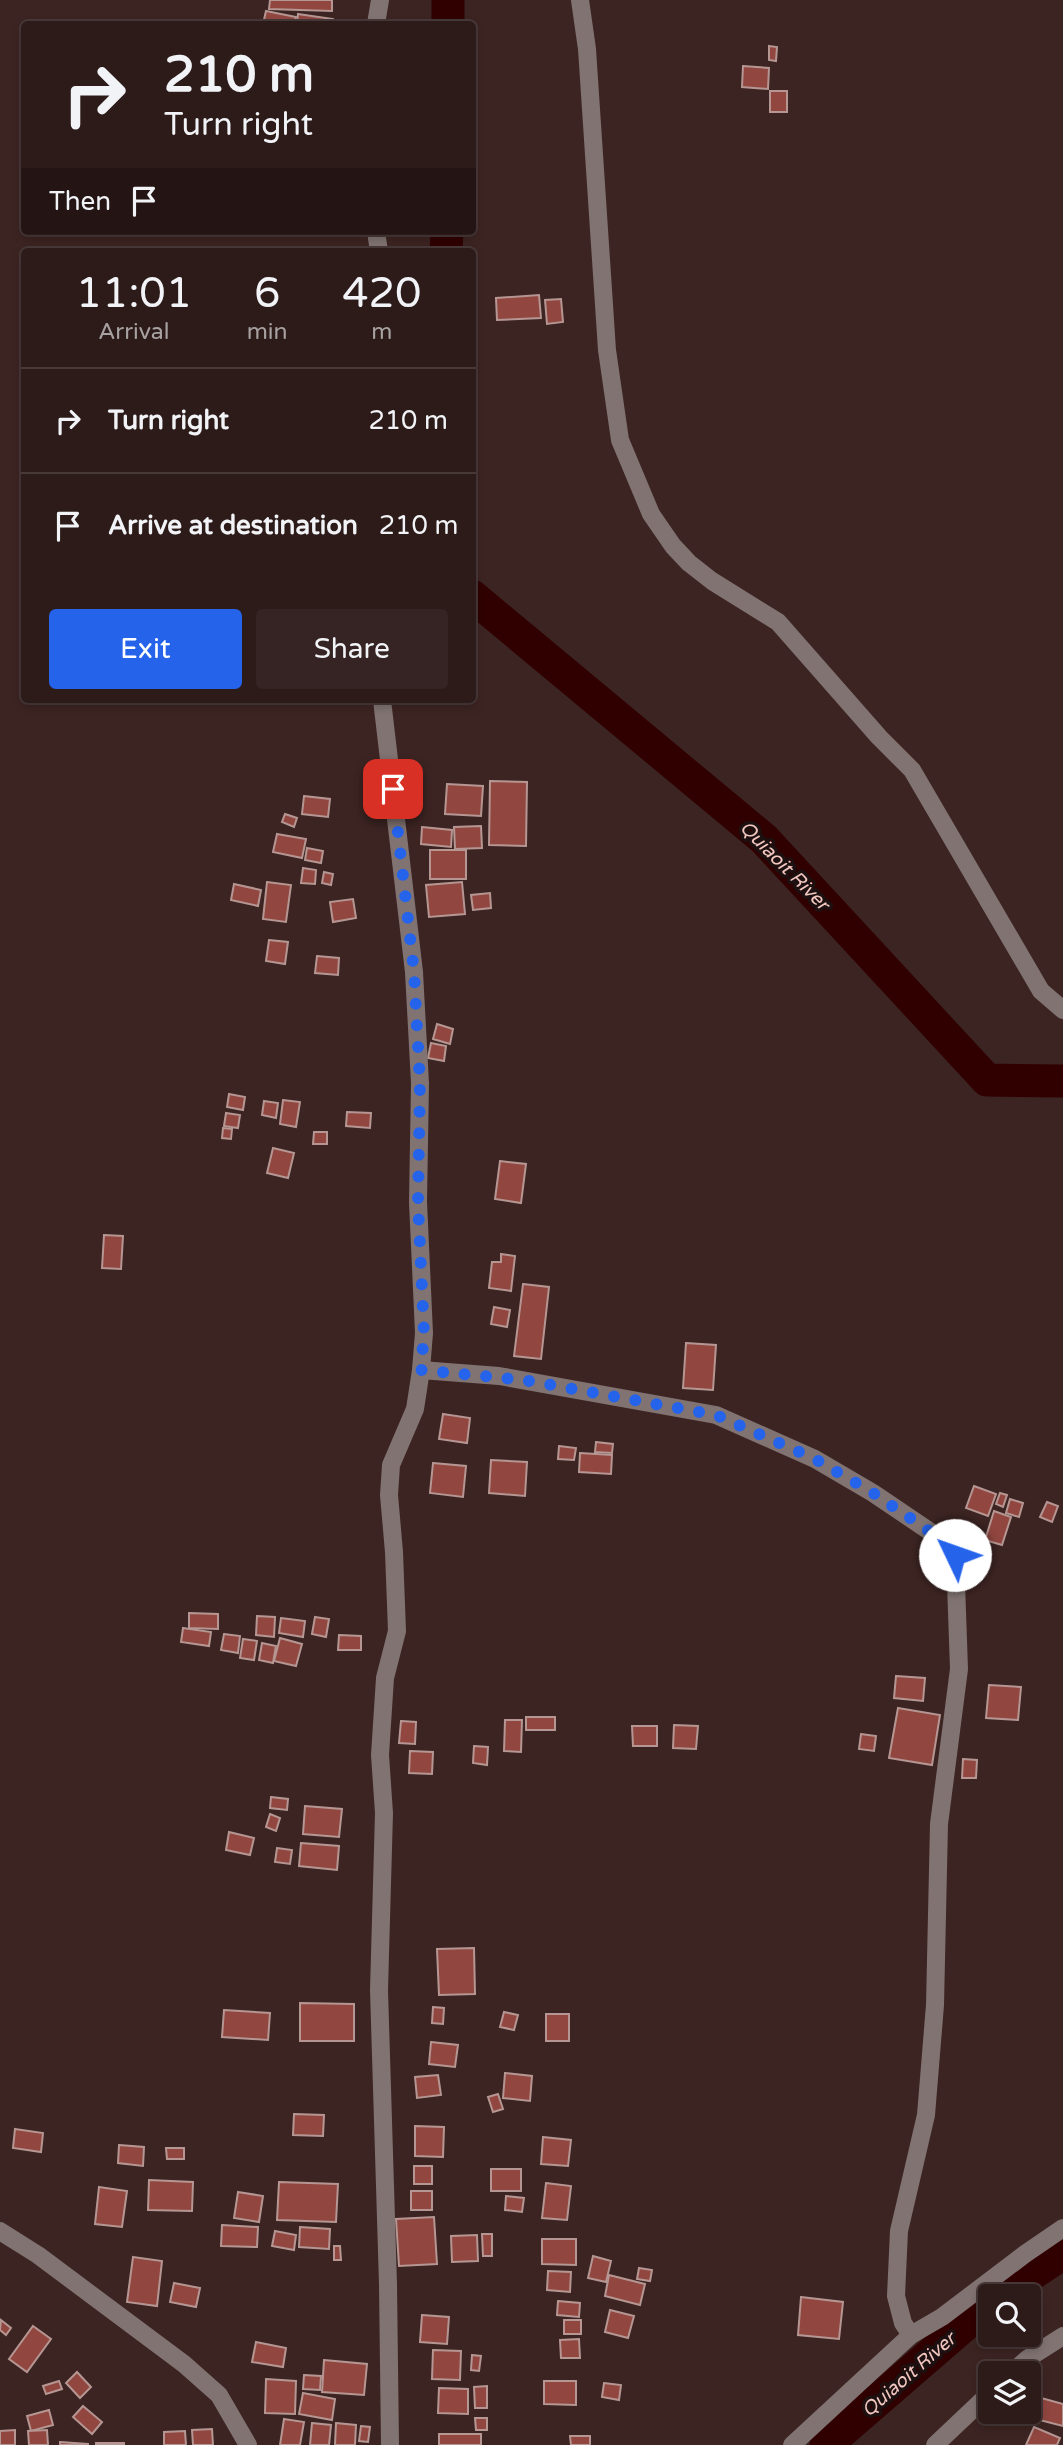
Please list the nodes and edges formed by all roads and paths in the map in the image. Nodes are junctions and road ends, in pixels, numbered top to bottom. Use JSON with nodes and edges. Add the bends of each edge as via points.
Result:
{"nodes":[{"id":1,"x":380,"y":0,"type":"edge"},
{"id":2,"x":580,"y":0,"type":"edge"},
{"id":3,"x":376,"y":21,"type":"edge"},
{"id":4,"x":382,"y":703,"type":"edge"},
{"id":5,"x":1063,"y":1010,"type":"edge"},
{"id":6,"x":421,"y":1370,"type":"junction"},
{"id":7,"x":1063,"y":2228,"type":"edge"},
{"id":8,"x":0,"y":2231,"type":"edge"},
{"id":9,"x":911,"y":2335,"type":"junction"},
{"id":10,"x":1063,"y":2336,"type":"edge"},
{"id":11,"x":1024,"y":2361,"type":"edge"},
{"id":12,"x":978,"y":2404,"type":"edge"},
{"id":13,"x":248,"y":2445,"type":"edge"},
{"id":14,"x":390,"y":2445,"type":"edge"},
{"id":15,"x":792,"y":2445,"type":"edge"},
{"id":16,"x":935,"y":2445,"type":"edge"}],
"edges":[{"from":1,"to":3,"type":"street"},
{"from":2,"to":5,"type":"street","via":[[607,350],[620,440],[651,514],[689,563],[778,622],[912,770],[1041,990]]},
{"from":4,"to":6,"type":"street","via":[[414,972],[420,1083]]},
{"from":6,"to":9,"type":"street","via":[[524,1380],[716,1415],[815,1459],[947,1543],[955,1555],[960,1669],[939,1824],[935,2005],[926,2115],[899,2231],[896,2296]]},
{"from":6,"to":14,"type":"street","via":[[415,1409],[391,1465],[397,1631],[385,1678],[380,1755],[384,1813],[379,1990]]},
{"from":7,"to":9,"type":"street"},
{"from":8,"to":13,"type":"street","via":[[184,2364],[219,2395]]},
{"from":9,"to":15,"type":"street"},
{"from":10,"to":11,"type":"street"},
{"from":12,"to":16,"type":"street"}]}
